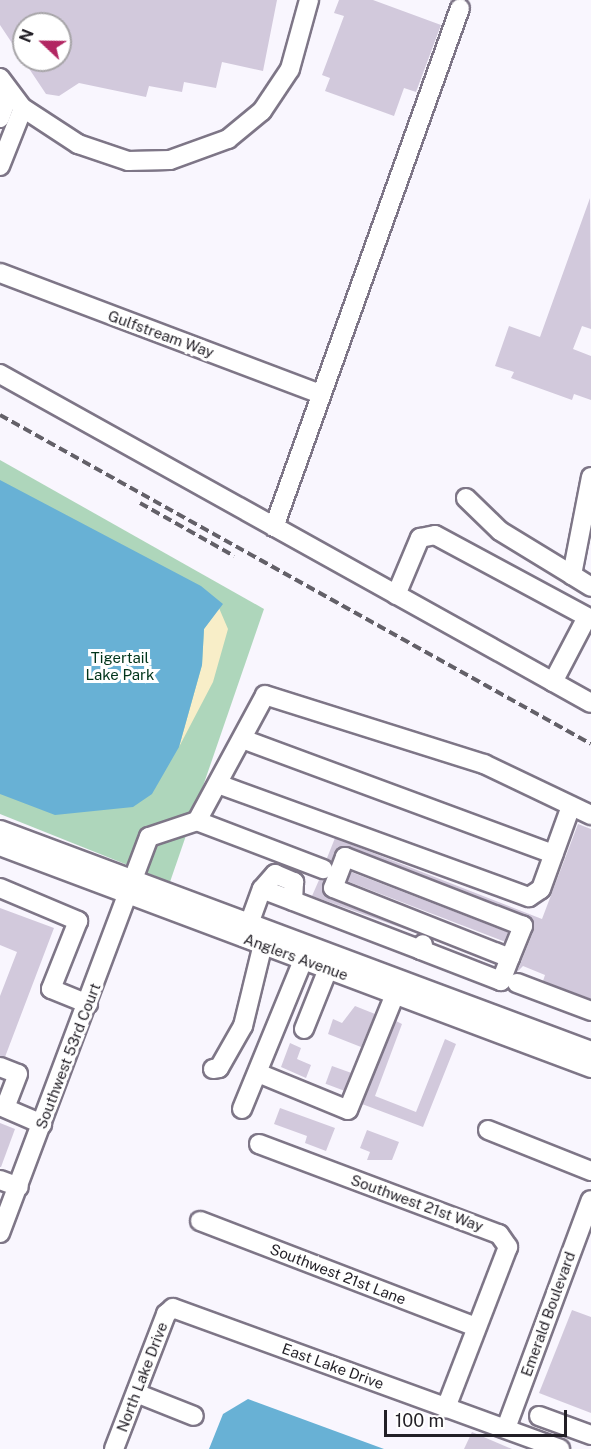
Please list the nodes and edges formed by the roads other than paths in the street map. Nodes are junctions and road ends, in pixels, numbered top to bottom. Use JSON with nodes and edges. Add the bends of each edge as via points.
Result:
{"nodes":[{"id":1,"x":309,"y":0,"type":"edge"},
{"id":2,"x":460,"y":8,"type":"dead end"},
{"id":3,"x":5,"y":85,"type":"edge"},
{"id":4,"x":23,"y":108,"type":"junction"},
{"id":5,"x":0,"y":118,"type":"edge"},
{"id":6,"x":0,"y":166,"type":"edge"},
{"id":7,"x":1,"y":277,"type":"edge"},
{"id":8,"x":0,"y":374,"type":"edge"},
{"id":9,"x":321,"y":394,"type":"junction"},
{"id":10,"x":591,"y":477,"type":"edge"},
{"id":11,"x":466,"y":498,"type":"dead end"},
{"id":12,"x":274,"y":526,"type":"junction"},
{"id":13,"x":572,"y":575,"type":"junction"},
{"id":14,"x":591,"y":587,"type":"edge"},
{"id":15,"x":396,"y":595,"type":"junction"},
{"id":16,"x":589,"y":618,"type":"edge"},
{"id":17,"x":553,"y":682,"type":"junction"},
{"id":18,"x":591,"y":703,"type":"edge"},
{"id":19,"x":245,"y":740,"type":"junction"},
{"id":20,"x":218,"y":784,"type":"junction"},
{"id":21,"x":572,"y":806,"type":"junction"},
{"id":22,"x":591,"y":815,"type":"edge"},
{"id":23,"x":197,"y":821,"type":"junction"},
{"id":24,"x":0,"y":830,"type":"edge"},
{"id":25,"x":0,"y":846,"type":"edge"},
{"id":26,"x":554,"y":854,"type":"junction"},
{"id":27,"x":323,"y":869,"type":"dead end"},
{"id":28,"x":132,"y":887,"type":"junction"},
{"id":29,"x":0,"y":888,"type":"edge"},
{"id":30,"x":249,"y":924,"type":"junction"},
{"id":31,"x":262,"y":944,"type":"junction"},
{"id":32,"x":510,"y":958,"type":"junction"},
{"id":33,"x":303,"y":960,"type":"junction"},
{"id":34,"x":328,"y":969,"type":"junction"},
{"id":35,"x":517,"y":983,"type":"dead end"},
{"id":36,"x":395,"y":994,"type":"junction"},
{"id":37,"x":88,"y":1004,"type":"junction"},
{"id":38,"x":591,"y":1011,"type":"edge"},
{"id":39,"x":304,"y":1029,"type":"dead end"},
{"id":40,"x":591,"y":1052,"type":"edge"},
{"id":41,"x":0,"y":1067,"type":"edge"},
{"id":42,"x":591,"y":1068,"type":"edge"},
{"id":43,"x":213,"y":1069,"type":"dead end"},
{"id":44,"x":258,"y":1074,"type":"junction"},
{"id":45,"x":2,"y":1107,"type":"edge"},
{"id":46,"x":242,"y":1109,"type":"dead end"},
{"id":47,"x":42,"y":1124,"type":"junction"},
{"id":48,"x":488,"y":1130,"type":"dead end"},
{"id":49,"x":259,"y":1144,"type":"dead end"},
{"id":50,"x":591,"y":1171,"type":"edge"},
{"id":51,"x":0,"y":1180,"type":"edge"},
{"id":52,"x":19,"y":1187,"type":"junction"},
{"id":53,"x":591,"y":1200,"type":"edge"},
{"id":54,"x":200,"y":1221,"type":"dead end"},
{"id":55,"x":0,"y":1233,"type":"edge"},
{"id":56,"x":173,"y":1308,"type":"joint"},
{"id":57,"x":476,"y":1327,"type":"junction"},
{"id":58,"x":136,"y":1393,"type":"junction"},
{"id":59,"x":446,"y":1408,"type":"junction"},
{"id":60,"x":194,"y":1416,"type":"dead end"},
{"id":61,"x":539,"y":1416,"type":"dead end"},
{"id":62,"x":506,"y":1428,"type":"junction"},
{"id":63,"x":591,"y":1435,"type":"edge"},
{"id":64,"x":114,"y":1449,"type":"edge"},
{"id":65,"x":560,"y":1449,"type":"edge"}],
"edges":[{"from":1,"to":4,"type":"street","via":[[298,48],[272,100],[244,127],[209,148],[170,160],[128,160],[78,144]]},
{"from":2,"to":9,"type":"street"},
{"from":3,"to":4,"type":"street"},
{"from":3,"to":5,"type":"street"},
{"from":4,"to":6,"type":"street"},
{"from":7,"to":9,"type":"street","name":"Gulfstream Way"},
{"from":8,"to":12,"type":"street"},
{"from":9,"to":12,"type":"street"},
{"from":10,"to":13,"type":"street"},
{"from":11,"to":13,"type":"street","via":[[500,531]]},
{"from":12,"to":15,"type":"street"},
{"from":13,"to":14,"type":"street"},
{"from":15,"to":16,"type":"street","via":[[420,538],[435,535]]},
{"from":15,"to":17,"type":"street"},
{"from":16,"to":17,"type":"street"},
{"from":17,"to":18,"type":"street"},
{"from":19,"to":20,"type":"street"},
{"from":19,"to":21,"type":"street","via":[[260,701],[273,694],[484,764]]},
{"from":19,"to":26,"type":"street"},
{"from":20,"to":23,"type":"street"},
{"from":20,"to":26,"type":"street","via":[[529,897],[541,889]]},
{"from":21,"to":22,"type":"street"},
{"from":21,"to":26,"type":"street"},
{"from":23,"to":27,"type":"street"},
{"from":23,"to":28,"type":"street","name":"Southwest 53rd Court","via":[[149,837]]},
{"from":24,"to":28,"type":"street","name":"Anglers Avenue"},
{"from":25,"to":28,"type":"street","name":"Anglers Avenue"},
{"from":28,"to":30,"type":"street","name":"Anglers Avenue"},
{"from":28,"to":31,"type":"street","name":"Anglers Avenue"},
{"from":28,"to":37,"type":"street","name":"Southwest 53rd Court"},
{"from":29,"to":37,"type":"street","via":[[78,921],[51,989]]},
{"from":30,"to":32,"type":"street","via":[[262,889],[422,947],[501,981]]},
{"from":30,"to":40,"type":"street","name":"Anglers Avenue"},
{"from":31,"to":33,"type":"street","name":"Anglers Avenue"},
{"from":31,"to":43,"type":"street","via":[[243,1026],[219,1068]]},
{"from":32,"to":32,"type":"street","via":[[523,926],[345,857],[333,888]]},
{"from":33,"to":34,"type":"street","name":"Anglers Avenue"},
{"from":33,"to":44,"type":"street"},
{"from":34,"to":36,"type":"street","name":"Anglers Avenue"},
{"from":34,"to":39,"type":"street"},
{"from":35,"to":38,"type":"street"},
{"from":36,"to":42,"type":"street","name":"Anglers Avenue"},
{"from":36,"to":44,"type":"street","via":[[348,1110]]},
{"from":37,"to":47,"type":"street","name":"Southwest 53rd Court"},
{"from":41,"to":45,"type":"street","via":[[18,1074]]},
{"from":44,"to":46,"type":"street"},
{"from":45,"to":47,"type":"street"},
{"from":47,"to":52,"type":"street","name":"Southwest 53rd Court"},
{"from":48,"to":50,"type":"street"},
{"from":49,"to":57,"type":"street","name":"Southwest 21st Way","via":[[499,1234],[508,1247]]},
{"from":51,"to":52,"type":"street"},
{"from":52,"to":55,"type":"street","name":"Southwest 53rd Court"},
{"from":53,"to":62,"type":"street","name":"Emerald Boulevard"},
{"from":54,"to":57,"type":"street","name":"Southwest 21st Lane"},
{"from":56,"to":58,"type":"street","name":"North Lake Drive","via":[[166,1314]]},
{"from":56,"to":59,"type":"street","name":"East Lake Drive"},
{"from":57,"to":59,"type":"street","name":"Southwest 21st Way"},
{"from":58,"to":60,"type":"street"},
{"from":58,"to":64,"type":"street","name":"North Lake Drive"},
{"from":59,"to":62,"type":"street","name":"East Lake Drive"},
{"from":61,"to":63,"type":"street"},
{"from":62,"to":65,"type":"street","name":"East Lake Drive"}]}
